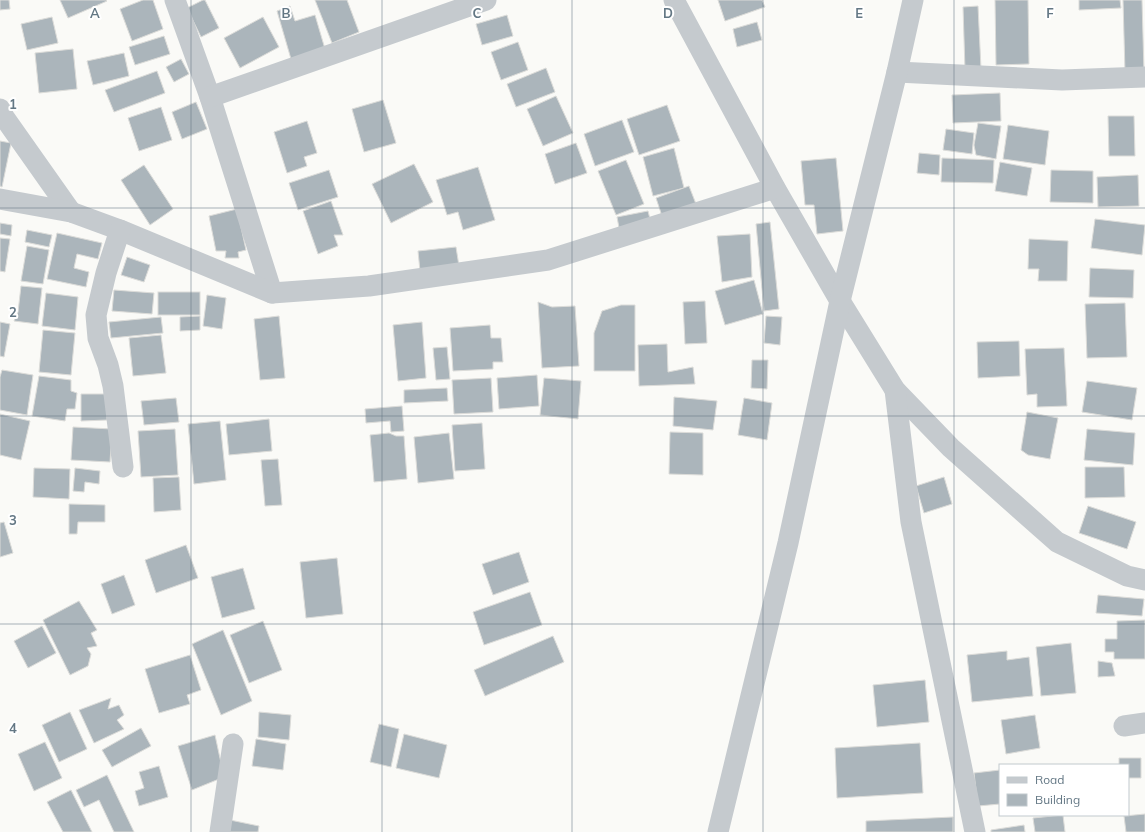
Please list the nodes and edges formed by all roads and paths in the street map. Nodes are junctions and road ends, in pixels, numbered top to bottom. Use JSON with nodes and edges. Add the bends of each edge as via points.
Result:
{"nodes":[{"id":1,"x":175,"y":0,"type":"edge"},
{"id":2,"x":486,"y":0,"type":"edge"},
{"id":3,"x":674,"y":0,"type":"edge"},
{"id":4,"x":914,"y":0,"type":"edge"},
{"id":5,"x":897,"y":72,"type":"junction"},
{"id":6,"x":1145,"y":77,"type":"edge"},
{"id":7,"x":210,"y":97,"type":"junction"},
{"id":8,"x":0,"y":109,"type":"edge"},
{"id":9,"x":775,"y":188,"type":"junction"},
{"id":10,"x":0,"y":199,"type":"edge"},
{"id":11,"x":71,"y":212,"type":"junction"},
{"id":12,"x":120,"y":230,"type":"junction"},
{"id":13,"x":272,"y":293,"type":"junction"},
{"id":14,"x":840,"y":301,"type":"junction"},
{"id":15,"x":895,"y":390,"type":"junction"},
{"id":16,"x":123,"y":467,"type":"dead end"},
{"id":17,"x":1145,"y":580,"type":"edge"},
{"id":18,"x":1145,"y":723,"type":"edge"},
{"id":19,"x":1124,"y":726,"type":"dead end"},
{"id":20,"x":233,"y":744,"type":"dead end"},
{"id":21,"x":220,"y":832,"type":"edge"},
{"id":22,"x":718,"y":832,"type":"edge"},
{"id":23,"x":975,"y":832,"type":"edge"}],
"edges":[{"from":1,"to":7,"type":"street"},
{"from":2,"to":7,"type":"street"},
{"from":3,"to":9,"type":"street"},
{"from":4,"to":5,"type":"street"},
{"from":5,"to":6,"type":"street","via":[[1062,80]]},
{"from":5,"to":14,"type":"street"},
{"from":7,"to":13,"type":"street"},
{"from":8,"to":11,"type":"street"},
{"from":9,"to":13,"type":"street","via":[[548,260],[368,286]]},
{"from":9,"to":14,"type":"street"},
{"from":10,"to":11,"type":"street"},
{"from":11,"to":12,"type":"street"},
{"from":12,"to":13,"type":"street"},
{"from":12,"to":16,"type":"street","via":[[96,315],[98,338],[113,386]]},
{"from":14,"to":15,"type":"street"},
{"from":14,"to":22,"type":"street","via":[[788,543]]},
{"from":15,"to":17,"type":"street","via":[[951,448],[1057,542],[1127,576]]},
{"from":15,"to":23,"type":"street","via":[[911,522]]},
{"from":18,"to":19,"type":"street"},
{"from":20,"to":21,"type":"street"}]}
